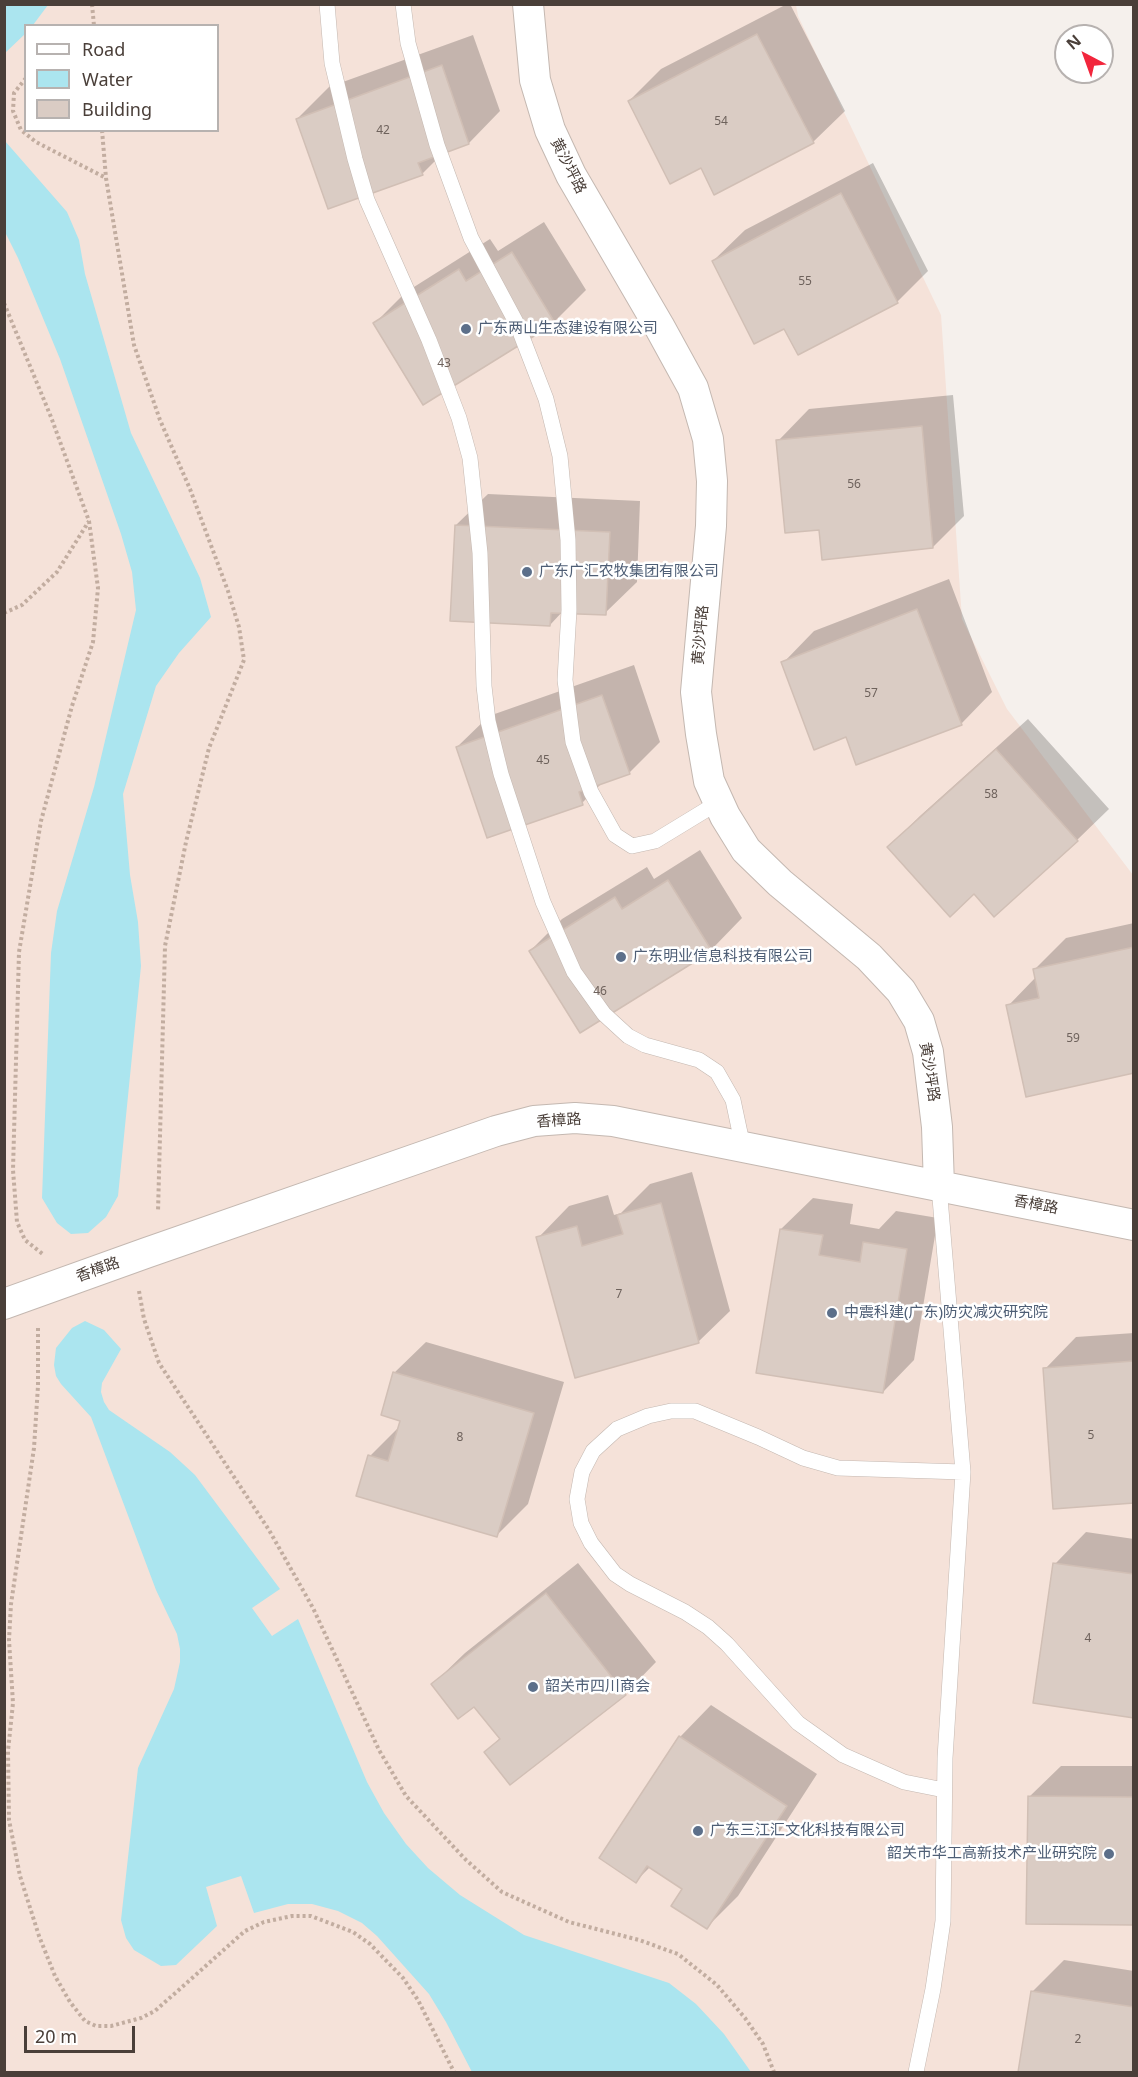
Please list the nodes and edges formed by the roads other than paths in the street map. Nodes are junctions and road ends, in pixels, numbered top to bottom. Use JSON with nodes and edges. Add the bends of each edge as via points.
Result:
{"nodes":[{"id":1,"x":327,"y":4,"type":"edge"},
{"id":2,"x":403,"y":4,"type":"edge"},
{"id":3,"x":528,"y":4,"type":"edge"},
{"id":4,"x":719,"y":802,"type":"junction"},
{"id":5,"x":743,"y":1147,"type":"junction"},
{"id":6,"x":939,"y":1186,"type":"junction"},
{"id":7,"x":1134,"y":1225,"type":"edge"},
{"id":8,"x":4,"y":1304,"type":"edge"},
{"id":9,"x":963,"y":1472,"type":"junction"},
{"id":10,"x":944,"y":1790,"type":"junction"},
{"id":11,"x":916,"y":2073,"type":"edge"}],
"edges":[{"from":1,"to":5,"type":"lane","via":[[332,63],[355,159],[368,200],[459,418],[470,458],[480,553],[488,721],[543,902],[574,972],[604,1014],[628,1036],[645,1045],[699,1060],[717,1072],[733,1100]]},
{"from":2,"to":4,"type":"lane","via":[[408,43],[437,145],[471,238],[517,324],[546,399],[560,456],[568,540],[565,680],[573,742],[591,792],[615,835],[632,846],[655,841]]},
{"from":3,"to":4,"type":"street","name":"黄沙坪路","via":[[535,80],[550,130],[570,175],[693,388],[708,438],[711,526],[696,692],[709,782]]},
{"from":4,"to":6,"type":"street","name":"黄沙坪路","via":[[746,850],[868,957],[901,991],[919,1022],[928,1052]]},
{"from":5,"to":6,"type":"street","name":"香樟路"},
{"from":5,"to":8,"type":"street","name":"香樟路","via":[[614,1121],[534,1121],[484,1135]]},
{"from":6,"to":7,"type":"street","name":"香樟路"},
{"from":6,"to":9,"type":"lane"},
{"from":9,"to":10,"type":"lane"},
{"from":9,"to":10,"type":"lane","via":[[838,1468],[803,1458],[695,1411],[671,1411],[617,1429],[594,1452],[582,1472],[578,1499],[581,1523],[615,1574],[708,1627],[798,1723],[843,1755],[904,1782]]},
{"from":10,"to":11,"type":"lane","via":[[943,1921]]}]}
